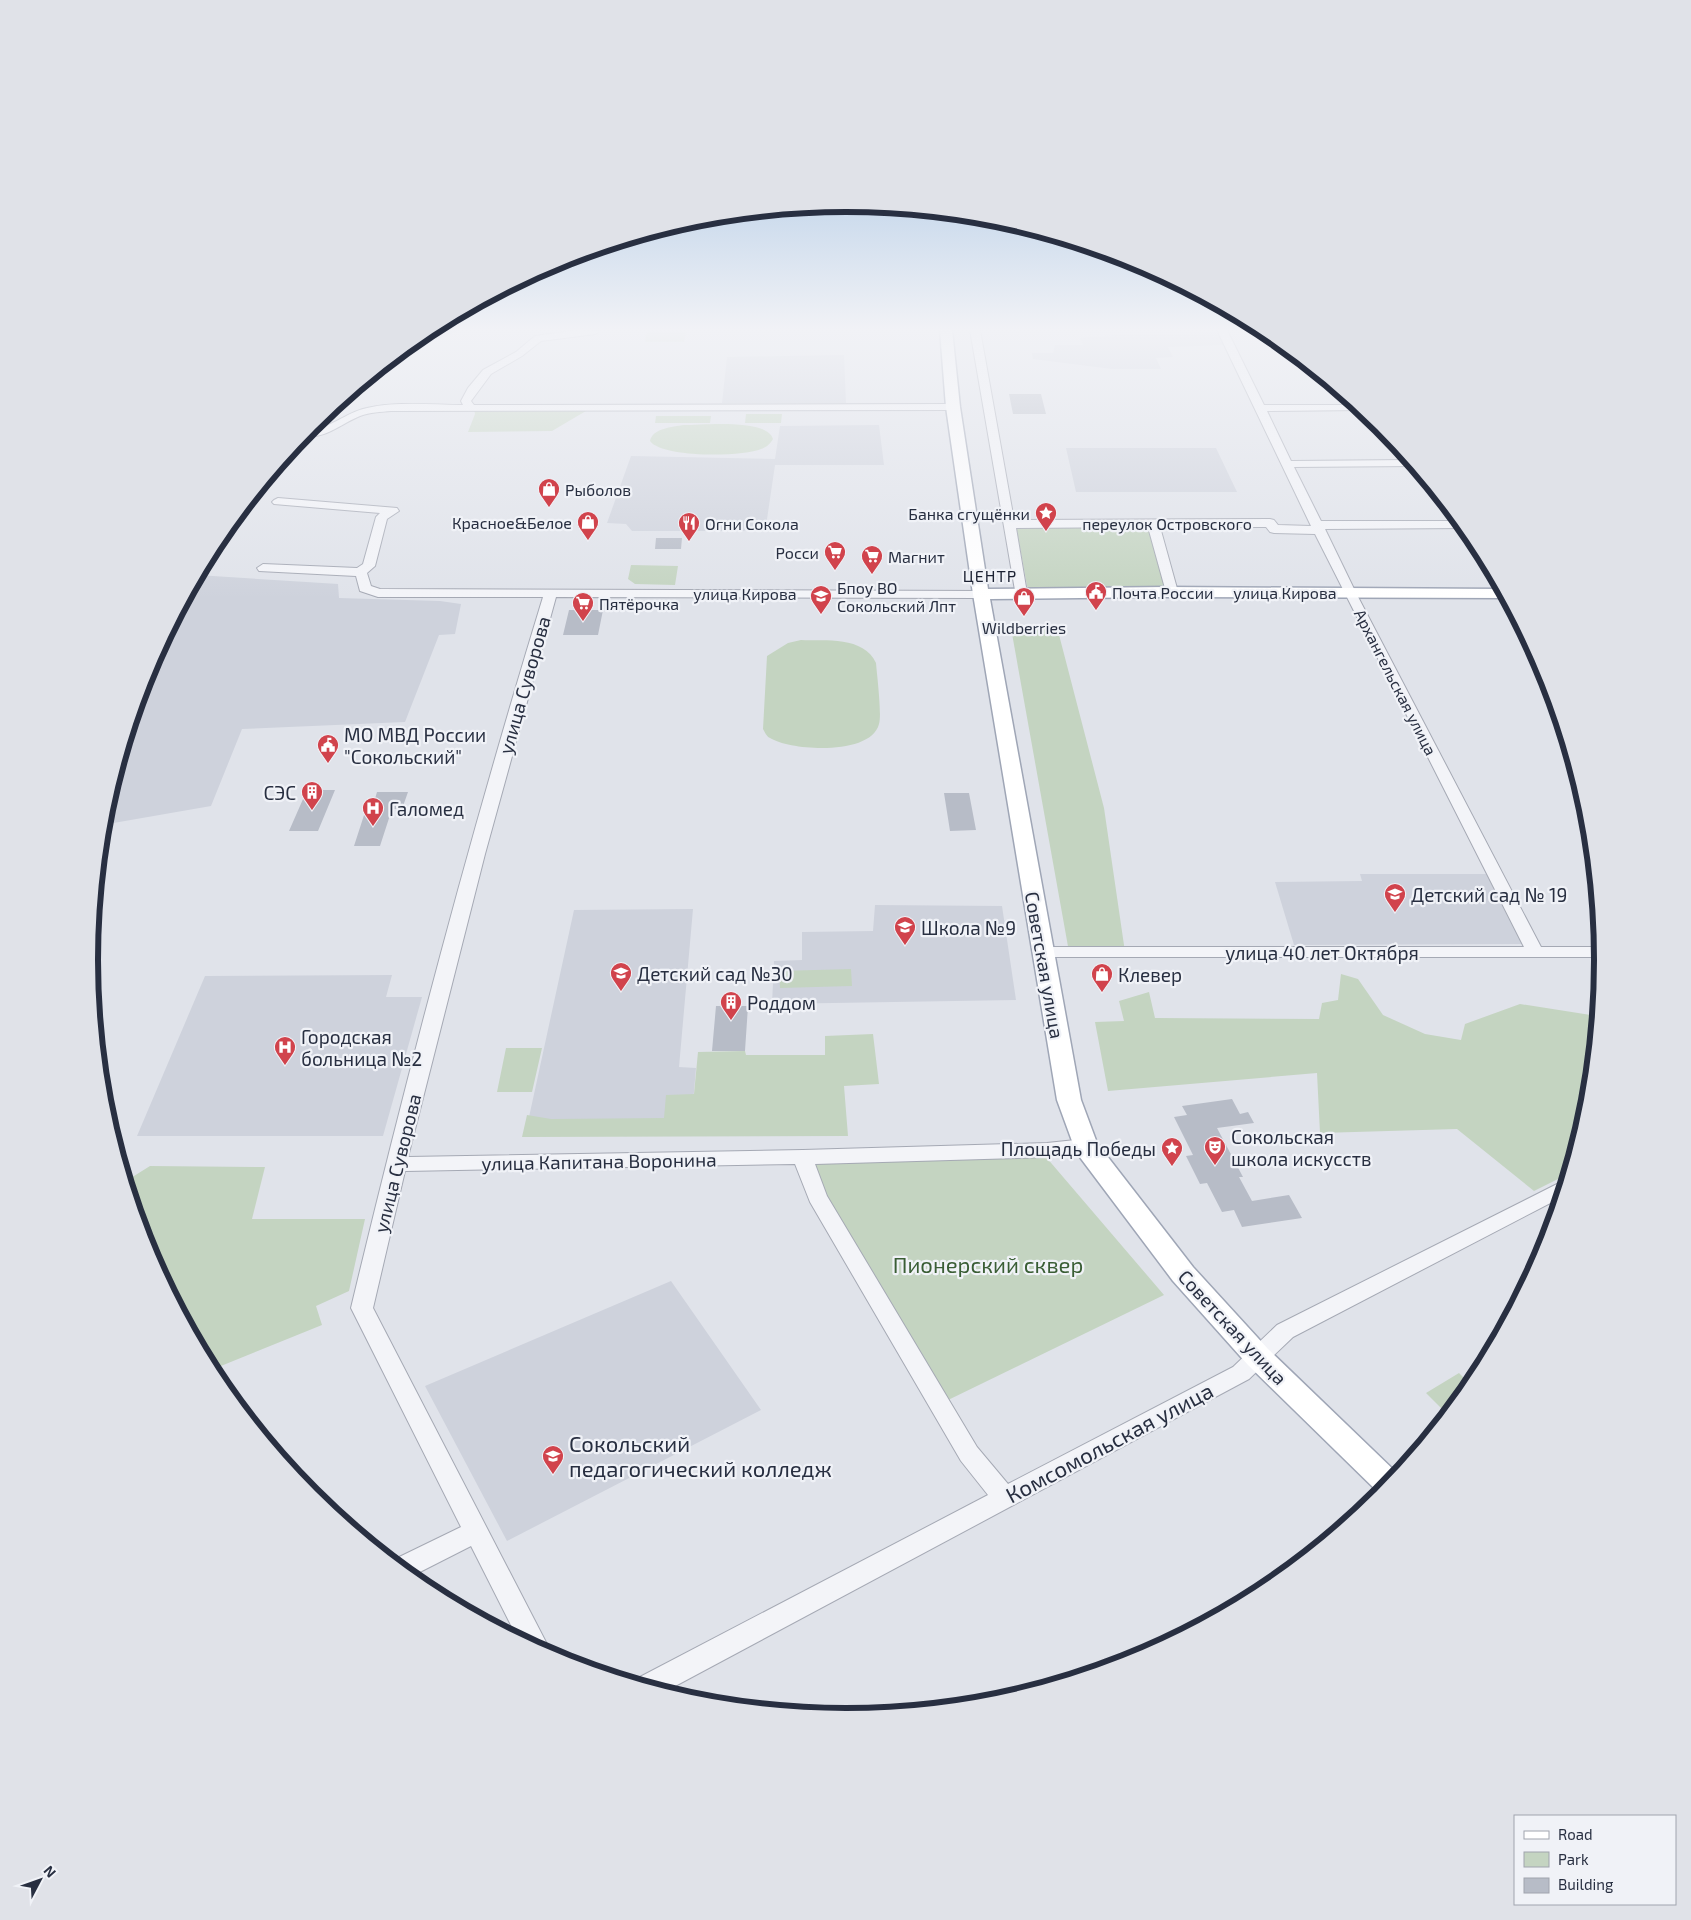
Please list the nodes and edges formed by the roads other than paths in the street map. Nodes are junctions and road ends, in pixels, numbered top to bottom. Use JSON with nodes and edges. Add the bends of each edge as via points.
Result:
{"nodes":[{"id":1,"x":346,"y":420,"type":"edge"},
{"id":2,"x":955,"y":420,"type":"edge"},
{"id":3,"x":991,"y":420,"type":"edge"},
{"id":4,"x":1265,"y":420,"type":"edge"},
{"id":5,"x":315,"y":433,"type":"edge"},
{"id":6,"x":1404,"y":463,"type":"edge"},
{"id":7,"x":1286,"y":464,"type":"junction"},
{"id":8,"x":278,"y":502,"type":"dead end"},
{"id":9,"x":1010,"y":524,"type":"junction"},
{"id":10,"x":1153,"y":524,"type":"junction"},
{"id":11,"x":1453,"y":524,"type":"edge"},
{"id":12,"x":1319,"y":528,"type":"junction"},
{"id":13,"x":263,"y":568,"type":"dead end"},
{"id":14,"x":360,"y":572,"type":"junction"},
{"id":15,"x":1172,"y":592,"type":"junction"},
{"id":16,"x":551,"y":593,"type":"junction"},
{"id":17,"x":1350,"y":593,"type":"junction"},
{"id":18,"x":981,"y":594,"type":"junction"},
{"id":19,"x":1021,"y":594,"type":"junction"},
{"id":20,"x":1497,"y":594,"type":"edge"},
{"id":21,"x":1042,"y":952,"type":"junction"},
{"id":22,"x":1535,"y":952,"type":"junction"},
{"id":23,"x":1594,"y":952,"type":"edge"},
{"id":24,"x":1085,"y":1146,"type":"junction"},
{"id":25,"x":803,"y":1157,"type":"junction"},
{"id":26,"x":395,"y":1164,"type":"junction"},
{"id":27,"x":1557,"y":1191,"type":"edge"},
{"id":28,"x":1258,"y":1357,"type":"junction"},
{"id":29,"x":1383,"y":1479,"type":"edge"},
{"id":30,"x":1004,"y":1497,"type":"junction"},
{"id":31,"x":477,"y":1531,"type":"junction"},
{"id":32,"x":407,"y":1565,"type":"edge"},
{"id":33,"x":531,"y":1638,"type":"edge"},
{"id":34,"x":654,"y":1683,"type":"edge"}],
"edges":[{"from":1,"to":5,"type":"street","via":[[332,429]]},
{"from":2,"to":18,"type":"main road","name":"Советская улица"},
{"from":3,"to":9,"type":"street"},
{"from":4,"to":7,"type":"street","name":"Архангельская улица"},
{"from":6,"to":7,"type":"street"},
{"from":7,"to":12,"type":"street","name":"Архангельская улица"},
{"from":8,"to":14,"type":"street","via":[[393,511],[382,517],[369,566]]},
{"from":9,"to":10,"type":"street","name":"переулок Островского"},
{"from":9,"to":19,"type":"street"},
{"from":10,"to":12,"type":"street","name":"переулок Островского","via":[[1270,523],[1274,530]]},
{"from":10,"to":15,"type":"street"},
{"from":11,"to":12,"type":"street","name":"переулок Островского"},
{"from":12,"to":17,"type":"street","name":"Архангельская улица"},
{"from":13,"to":14,"type":"street"},
{"from":14,"to":16,"type":"street","name":"улица Кирова","via":[[365,588],[378,593]]},
{"from":15,"to":17,"type":"main road","name":"улица Кирова"},
{"from":15,"to":19,"type":"main road","name":"улица Кирова"},
{"from":16,"to":18,"type":"street","name":"улица Кирова"},
{"from":16,"to":26,"type":"street","name":"улица Суворова","via":[[517,704]]},
{"from":17,"to":20,"type":"main road","name":"улица Кирова"},
{"from":17,"to":22,"type":"street","name":"Архангельская улица"},
{"from":18,"to":19,"type":"main road","name":"улица Кирова"},
{"from":18,"to":21,"type":"main road","name":"Советская улица"},
{"from":21,"to":22,"type":"street","name":"улица 40 лет Октября"},
{"from":21,"to":24,"type":"main road","name":"Советская улица","via":[[1069,1100]]},
{"from":22,"to":23,"type":"street","name":"улица 40 лет Октября"},
{"from":24,"to":25,"type":"street","name":"улица Капитана Воронина","via":[[1047,1150]]},
{"from":24,"to":28,"type":"main road","name":"Советская улица","via":[[1183,1274]]},
{"from":25,"to":26,"type":"street","name":"улица Капитана Воронина"},
{"from":25,"to":30,"type":"street","via":[[817,1197],[969,1454]]},
{"from":26,"to":31,"type":"street","name":"улица Суворова","via":[[362,1308]]},
{"from":27,"to":28,"type":"street","name":"Комсомольская улица","via":[[1285,1331]]},
{"from":28,"to":29,"type":"main road","name":"Советская улица"},
{"from":28,"to":30,"type":"street","name":"Комсомольская улица","via":[[1241,1373]]},
{"from":30,"to":34,"type":"street","name":"Комсомольская улица"},
{"from":31,"to":32,"type":"street"},
{"from":31,"to":33,"type":"street","name":"улица Суворова"}]}
